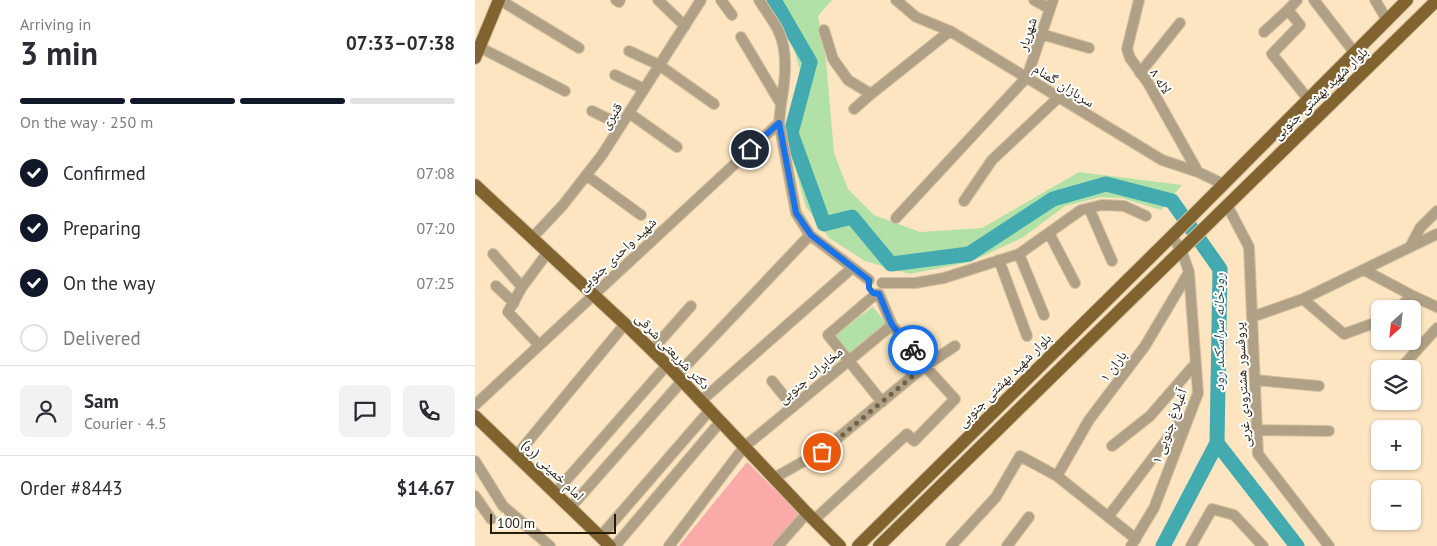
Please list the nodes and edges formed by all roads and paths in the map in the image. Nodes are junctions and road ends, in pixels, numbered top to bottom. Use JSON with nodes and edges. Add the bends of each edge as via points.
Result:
{"nodes":[{"id":1,"x":500,"y":0,"type":"edge"},
{"id":2,"x":616,"y":0,"type":"edge"},
{"id":3,"x":620,"y":0,"type":"edge"},
{"id":4,"x":657,"y":0,"type":"edge"},
{"id":5,"x":701,"y":0,"type":"edge"},
{"id":6,"x":721,"y":0,"type":"edge"},
{"id":7,"x":759,"y":0,"type":"edge"},
{"id":8,"x":896,"y":0,"type":"edge"},
{"id":9,"x":1034,"y":0,"type":"edge"},
{"id":10,"x":1139,"y":0,"type":"edge"},
{"id":11,"x":1297,"y":0,"type":"edge"},
{"id":12,"x":1314,"y":0,"type":"edge"},
{"id":13,"x":1375,"y":0,"type":"edge"},
{"id":14,"x":1407,"y":0,"type":"edge"},
{"id":15,"x":1437,"y":0,"type":"edge"},
{"id":16,"x":1052,"y":4,"type":"edge"},
{"id":17,"x":1288,"y":10,"type":"junction"},
{"id":18,"x":732,"y":15,"type":"dead end"},
{"id":19,"x":1387,"y":20,"type":"junction"},
{"id":20,"x":1180,"y":23,"type":"dead end"},
{"id":21,"x":685,"y":26,"type":"junction"},
{"id":22,"x":823,"y":30,"type":"dead end"},
{"id":23,"x":950,"y":31,"type":"junction"},
{"id":24,"x":1264,"y":32,"type":"dead end"},
{"id":25,"x":1041,"y":34,"type":"junction"},
{"id":26,"x":741,"y":37,"type":"dead end"},
{"id":27,"x":579,"y":48,"type":"dead end"},
{"id":28,"x":1089,"y":48,"type":"dead end"},
{"id":29,"x":629,"y":51,"type":"dead end"},
{"id":30,"x":477,"y":52,"type":"edge"},
{"id":31,"x":1354,"y":52,"type":"junction"},
{"id":32,"x":659,"y":65,"type":"junction"},
{"id":33,"x":1140,"y":73,"type":"junction"},
{"id":34,"x":615,"y":75,"type":"dead end"},
{"id":35,"x":1027,"y":78,"type":"junction"},
{"id":36,"x":644,"y":89,"type":"junction"},
{"id":37,"x":565,"y":91,"type":"dead end"},
{"id":38,"x":871,"y":94,"type":"junction"},
{"id":39,"x":1058,"y":98,"type":"junction"},
{"id":40,"x":1308,"y":99,"type":"junction"},
{"id":41,"x":714,"y":104,"type":"dead end"},
{"id":42,"x":781,"y":104,"type":"junction"},
{"id":43,"x":854,"y":109,"type":"dead end"},
{"id":44,"x":591,"y":111,"type":"dead end"},
{"id":45,"x":629,"y":113,"type":"junction"},
{"id":46,"x":779,"y":123,"type":"junction"},
{"id":47,"x":621,"y":125,"type":"junction"},
{"id":48,"x":677,"y":147,"type":"dead end"},
{"id":49,"x":1198,"y":172,"type":"junction"},
{"id":50,"x":586,"y":175,"type":"junction"},
{"id":51,"x":1223,"y":184,"type":"junction"},
{"id":52,"x":475,"y":185,"type":"edge"},
{"id":53,"x":964,"y":201,"type":"dead end"},
{"id":54,"x":1225,"y":206,"type":"junction"},
{"id":55,"x":1089,"y":208,"type":"junction"},
{"id":56,"x":1437,"y":211,"type":"edge"},
{"id":57,"x":641,"y":215,"type":"dead end"},
{"id":58,"x":1146,"y":216,"type":"dead end"},
{"id":59,"x":895,"y":218,"type":"dead end"},
{"id":60,"x":1175,"y":232,"type":"junction"},
{"id":61,"x":1049,"y":233,"type":"junction"},
{"id":62,"x":1437,"y":234,"type":"edge"},
{"id":63,"x":811,"y":235,"type":"junction"},
{"id":64,"x":532,"y":238,"type":"junction"},
{"id":65,"x":1185,"y":245,"type":"junction"},
{"id":66,"x":1410,"y":247,"type":"junction"},
{"id":67,"x":548,"y":252,"type":"junction"},
{"id":68,"x":493,"y":254,"type":"dead end"},
{"id":69,"x":1019,"y":254,"type":"junction"},
{"id":70,"x":999,"y":260,"type":"junction"},
{"id":71,"x":1112,"y":261,"type":"dead end"},
{"id":72,"x":852,"y":268,"type":"junction"},
{"id":73,"x":1364,"y":270,"type":"junction"},
{"id":74,"x":1189,"y":272,"type":"junction"},
{"id":75,"x":1075,"y":283,"type":"dead end"},
{"id":76,"x":497,"y":286,"type":"dead end"},
{"id":77,"x":522,"y":287,"type":"junction"},
{"id":78,"x":879,"y":290,"type":"junction"},
{"id":79,"x":593,"y":294,"type":"junction"},
{"id":80,"x":1413,"y":296,"type":"junction"},
{"id":81,"x":1303,"y":299,"type":"junction"},
{"id":82,"x":1408,"y":300,"type":"edge"},
{"id":83,"x":514,"y":303,"type":"junction"},
{"id":84,"x":691,"y":306,"type":"dead end"},
{"id":85,"x":1437,"y":307,"type":"edge"},
{"id":86,"x":1044,"y":315,"type":"dead end"},
{"id":87,"x":1252,"y":317,"type":"junction"},
{"id":88,"x":625,"y":324,"type":"junction"},
{"id":89,"x":892,"y":325,"type":"junction"},
{"id":90,"x":1371,"y":325,"type":"edge"},
{"id":91,"x":1437,"y":328,"type":"edge"},
{"id":92,"x":1027,"y":336,"type":"dead end"},
{"id":93,"x":539,"y":346,"type":"junction"},
{"id":94,"x":955,"y":346,"type":"dead end"},
{"id":95,"x":652,"y":350,"type":"junction"},
{"id":96,"x":1407,"y":360,"type":"edge"},
{"id":97,"x":849,"y":361,"type":"junction"},
{"id":98,"x":1195,"y":363,"type":"junction"},
{"id":99,"x":667,"y":365,"type":"junction"},
{"id":100,"x":925,"y":366,"type":"junction"},
{"id":101,"x":679,"y":378,"type":"junction"},
{"id":102,"x":1255,"y":380,"type":"junction"},
{"id":103,"x":773,"y":381,"type":"dead end"},
{"id":104,"x":1319,"y":386,"type":"dead end"},
{"id":105,"x":882,"y":402,"type":"junction"},
{"id":106,"x":475,"y":405,"type":"edge"},
{"id":107,"x":706,"y":406,"type":"junction"},
{"id":108,"x":793,"y":406,"type":"junction"},
{"id":109,"x":1191,"y":409,"type":"junction"},
{"id":110,"x":475,"y":416,"type":"edge"},
{"id":111,"x":721,"y":421,"type":"junction"},
{"id":112,"x":1257,"y":430,"type":"junction"},
{"id":113,"x":1329,"y":431,"type":"dead end"},
{"id":114,"x":1112,"y":446,"type":"dead end"},
{"id":115,"x":744,"y":447,"type":"junction"},
{"id":116,"x":516,"y":456,"type":"junction"},
{"id":117,"x":475,"y":461,"type":"edge"},
{"id":118,"x":1057,"y":476,"type":"junction"},
{"id":119,"x":774,"y":478,"type":"junction"},
{"id":120,"x":555,"y":493,"type":"junction"},
{"id":121,"x":475,"y":496,"type":"edge"},
{"id":122,"x":570,"y":508,"type":"junction"},
{"id":123,"x":810,"y":516,"type":"junction"},
{"id":124,"x":1108,"y":516,"type":"junction"},
{"id":125,"x":1029,"y":517,"type":"dead end"},
{"id":126,"x":491,"y":519,"type":"dead end"},
{"id":127,"x":600,"y":537,"type":"junction"},
{"id":128,"x":1134,"y":542,"type":"edge"},
{"id":129,"x":549,"y":546,"type":"edge"},
{"id":130,"x":610,"y":546,"type":"edge"},
{"id":131,"x":615,"y":546,"type":"edge"},
{"id":132,"x":669,"y":546,"type":"edge"},
{"id":133,"x":778,"y":546,"type":"edge"},
{"id":134,"x":840,"y":546,"type":"edge"},
{"id":135,"x":858,"y":546,"type":"edge"},
{"id":136,"x":879,"y":546,"type":"edge"},
{"id":137,"x":951,"y":546,"type":"edge"},
{"id":138,"x":1007,"y":546,"type":"edge"},
{"id":139,"x":1191,"y":546,"type":"edge"},
{"id":140,"x":1263,"y":546,"type":"edge"},
{"id":141,"x":1329,"y":546,"type":"edge"}],
"edges":[{"from":1,"to":27,"type":"street"},
{"from":1,"to":30,"type":"main road"},
{"from":2,"to":3,"type":"street"},
{"from":4,"to":21,"type":"street"},
{"from":5,"to":21,"type":"street","name":"قنبری"},
{"from":6,"to":18,"type":"street"},
{"from":7,"to":42,"type":"street","via":[[778,31],[782,46],[786,75]]},
{"from":8,"to":23,"type":"street","name":"سربازان گمنام","via":[[916,17]]},
{"from":9,"to":16,"type":"street"},
{"from":10,"to":33,"type":"street","name":"لاله ۸","via":[[1127,49]]},
{"from":11,"to":17,"type":"street"},
{"from":12,"to":31,"type":"street"},
{"from":13,"to":19,"type":"street"},
{"from":14,"to":19,"type":"main road","name":"بلوار شهید بهشتی جنوبی"},
{"from":15,"to":54,"type":"main road","name":"بلوار شهید بهشتی جنوبی"},
{"from":16,"to":25,"type":"street","name":"شهریار"},
{"from":17,"to":24,"type":"street"},
{"from":17,"to":40,"type":"street","via":[[1301,25],[1272,54]]},
{"from":19,"to":31,"type":"main road","name":"بلوار شهید بهشتی جنوبی"},
{"from":20,"to":33,"type":"street"},
{"from":21,"to":32,"type":"street","name":"قنبری"},
{"from":22,"to":38,"type":"street","via":[[833,59],[848,80]]},
{"from":23,"to":35,"type":"street","name":"سربازان گمنام"},
{"from":23,"to":38,"type":"street"},
{"from":25,"to":28,"type":"street"},
{"from":25,"to":35,"type":"street","name":"شهریار"},
{"from":26,"to":42,"type":"street"},
{"from":29,"to":32,"type":"street"},
{"from":30,"to":37,"type":"street"},
{"from":31,"to":40,"type":"main road","name":"بلوار شهید بهشتی جنوبی"},
{"from":32,"to":36,"type":"street","name":"قنبری"},
{"from":32,"to":41,"type":"street"},
{"from":33,"to":49,"type":"street","name":"لاله ۸"},
{"from":34,"to":36,"type":"street"},
{"from":35,"to":39,"type":"street","name":"سربازان گمنام"},
{"from":35,"to":59,"type":"street"},
{"from":36,"to":45,"type":"street","name":"قنبری"},
{"from":38,"to":43,"type":"street"},
{"from":39,"to":49,"type":"street","name":"سربازان گمنام","via":[[1162,160]]},
{"from":39,"to":53,"type":"street","via":[[993,160]]},
{"from":40,"to":51,"type":"main road","name":"بلوار شهید بهشتی جنوبی"},
{"from":42,"to":46,"type":"street"},
{"from":44,"to":47,"type":"street"},
{"from":45,"to":47,"type":"street","name":"قنبری"},
{"from":45,"to":48,"type":"street"},
{"from":46,"to":63,"type":"street","via":[[796,213]]},
{"from":46,"to":79,"type":"street","name":"شهید واحدی جنوبی"},
{"from":47,"to":50,"type":"street","name":"قنبری"},
{"from":49,"to":51,"type":"street","name":"سربازان گمنام"},
{"from":50,"to":57,"type":"street"},
{"from":50,"to":64,"type":"street","name":"قنبری"},
{"from":51,"to":60,"type":"main road","name":"بلوار شهید بهشتی جنوبی"},
{"from":52,"to":64,"type":"main road","name":"دکتر شریعتی شرقی"},
{"from":54,"to":65,"type":"main road","name":"بلوار شهید بهشتی جنوبی"},
{"from":54,"to":87,"type":"street","name":"پروفسور هشترودی غربی","via":[[1249,247]]},
{"from":55,"to":58,"type":"street","via":[[1123,206]]},
{"from":55,"to":61,"type":"street","via":[[1081,210]]},
{"from":55,"to":71,"type":"street"},
{"from":56,"to":66,"type":"street","via":[[1420,228]]},
{"from":60,"to":65,"type":"street","name":"آغبلاغ جنوبی ۱"},
{"from":60,"to":135,"type":"main road","name":"بلوار شهید بهشتی جنوبی"},
{"from":61,"to":69,"type":"street"},
{"from":61,"to":75,"type":"street"},
{"from":62,"to":66,"type":"street"},
{"from":63,"to":72,"type":"street"},
{"from":63,"to":101,"type":"street"},
{"from":64,"to":67,"type":"main road","name":"دکتر شریعتی شرقی"},
{"from":65,"to":74,"type":"street","name":"آغبلاغ جنوبی ۱"},
{"from":65,"to":136,"type":"main road"},
{"from":66,"to":73,"type":"street"},
{"from":67,"to":77,"type":"street"},
{"from":67,"to":79,"type":"main road","name":"دکتر شریعتی شرقی"},
{"from":68,"to":77,"type":"street"},
{"from":69,"to":70,"type":"street"},
{"from":69,"to":86,"type":"street"},
{"from":70,"to":78,"type":"street","via":[[944,278]]},
{"from":70,"to":92,"type":"street"},
{"from":72,"to":78,"type":"street","via":[[869,280],[876,278]]},
{"from":72,"to":107,"type":"street"},
{"from":73,"to":80,"type":"street"},
{"from":73,"to":81,"type":"street"},
{"from":74,"to":98,"type":"street","name":"آغبلاغ جنوبی ۱"},
{"from":74,"to":118,"type":"street","name":"باران ۱","via":[[1145,346],[1089,420]]},
{"from":76,"to":83,"type":"street"},
{"from":77,"to":83,"type":"street"},
{"from":78,"to":89,"type":"street"},
{"from":78,"to":97,"type":"street","via":[[828,335]]},
{"from":79,"to":88,"type":"main road","name":"دکتر شریعتی شرقی"},
{"from":79,"to":93,"type":"street","name":"شهید واحدی جنوبی"},
{"from":80,"to":82,"type":"street"},
{"from":80,"to":85,"type":"street"},
{"from":81,"to":87,"type":"street"},
{"from":81,"to":90,"type":"street","via":[[1344,334]]},
{"from":83,"to":93,"type":"street","via":[[508,312]]},
{"from":84,"to":95,"type":"street"},
{"from":87,"to":102,"type":"street","name":"پروفسور هشترودی غربی"},
{"from":88,"to":95,"type":"main road","name":"دکتر شریعتی شرقی"},
{"from":88,"to":116,"type":"street"},
{"from":89,"to":97,"type":"street","name":"مخابرات جنوبی"},
{"from":89,"to":100,"type":"street"},
{"from":91,"to":96,"type":"street"},
{"from":93,"to":106,"type":"street","name":"شهید واحدی جنوبی"},
{"from":94,"to":100,"type":"street"},
{"from":95,"to":99,"type":"main road","name":"دکتر شریعتی شرقی"},
{"from":97,"to":105,"type":"street"},
{"from":97,"to":108,"type":"street","name":"مخابرات جنوبی"},
{"from":98,"to":109,"type":"street","name":"آغبلاغ جنوبی ۱","via":[[1198,393]]},
{"from":98,"to":114,"type":"street","via":[[1149,416]]},
{"from":99,"to":101,"type":"main road","name":"دکتر شریعتی شرقی"},
{"from":99,"to":120,"type":"street"},
{"from":100,"to":105,"type":"street"},
{"from":100,"to":123,"type":"street","via":[[955,399],[914,441],[907,434]]},
{"from":101,"to":107,"type":"main road","name":"دکتر شریعتی شرقی"},
{"from":101,"to":122,"type":"street"},
{"from":102,"to":104,"type":"street"},
{"from":102,"to":112,"type":"street","name":"پروفسور هشترودی غربی"},
{"from":103,"to":108,"type":"street"},
{"from":105,"to":119,"type":"street","via":[[822,452]]},
{"from":107,"to":111,"type":"main road","name":"دکتر شریعتی شرقی"},
{"from":107,"to":127,"type":"street"},
{"from":108,"to":115,"type":"street","name":"مخابرات جنوبی"},
{"from":109,"to":124,"type":"street"},
{"from":109,"to":128,"type":"street","name":"آغبلاغ جنوبی ۱","via":[[1154,508]]},
{"from":110,"to":116,"type":"main road","name":"امام خمینی (ره)"},
{"from":111,"to":115,"type":"main road","name":"دکتر شریعتی شرقی"},
{"from":111,"to":131,"type":"street"},
{"from":112,"to":113,"type":"street"},
{"from":112,"to":141,"type":"street","name":"پروفسور هشترودی غربی","via":[[1258,454]]},
{"from":115,"to":119,"type":"main road","name":"دکتر شریعتی شرقی"},
{"from":115,"to":132,"type":"street","name":"مخابرات جنوبی"},
{"from":116,"to":120,"type":"main road","name":"امام خمینی (ره)"},
{"from":117,"to":129,"type":"street","via":[[503,506]]},
{"from":118,"to":124,"type":"street"},
{"from":118,"to":137,"type":"street","via":[[1021,456],[996,497]]},
{"from":119,"to":123,"type":"main road","name":"دکتر شریعتی شرقی"},
{"from":120,"to":122,"type":"main road","name":"امام خمینی (ره)"},
{"from":121,"to":126,"type":"street"},
{"from":122,"to":127,"type":"main road","name":"امام خمینی (ره)"},
{"from":123,"to":133,"type":"street"},
{"from":123,"to":134,"type":"main road","name":"دکتر شریعتی شرقی"},
{"from":124,"to":128,"type":"street"},
{"from":125,"to":138,"type":"street"},
{"from":127,"to":130,"type":"main road","name":"امام خمینی (ره)"},
{"from":139,"to":140,"type":"street","via":[[1212,509],[1234,515]]}]}
